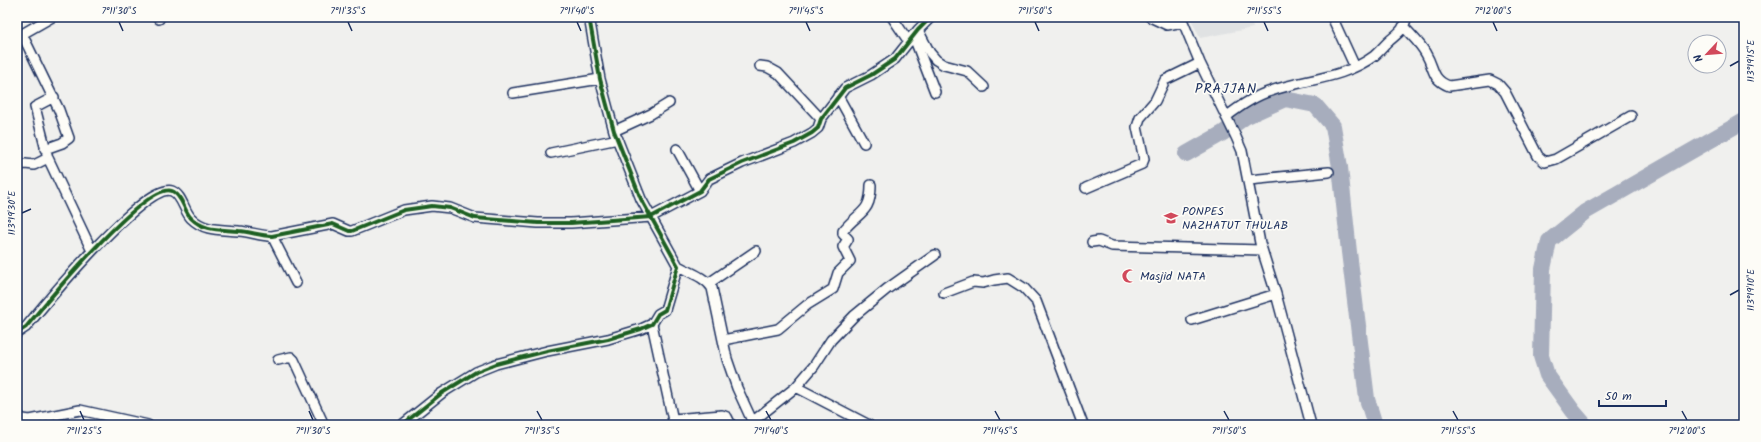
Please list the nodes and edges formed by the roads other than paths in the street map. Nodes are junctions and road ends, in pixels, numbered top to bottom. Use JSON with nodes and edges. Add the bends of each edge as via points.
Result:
{"nodes":[{"id":1,"x":52,"y":17,"type":"edge"},
{"id":2,"x":589,"y":17,"type":"edge"},
{"id":3,"x":892,"y":17,"type":"edge"},
{"id":4,"x":931,"y":17,"type":"edge"},
{"id":5,"x":1150,"y":17,"type":"edge"},
{"id":6,"x":1332,"y":17,"type":"edge"},
{"id":7,"x":1406,"y":17,"type":"edge"},
{"id":8,"x":1182,"y":20,"type":"edge"},
{"id":9,"x":1404,"y":27,"type":"junction"},
{"id":10,"x":20,"y":36,"type":"edge"},
{"id":11,"x":913,"y":36,"type":"junction"},
{"id":12,"x":1200,"y":63,"type":"junction"},
{"id":13,"x":760,"y":66,"type":"dead end"},
{"id":14,"x":1355,"y":67,"type":"junction"},
{"id":15,"x":600,"y":79,"type":"junction"},
{"id":16,"x":984,"y":87,"type":"dead end"},
{"id":17,"x":935,"y":92,"type":"dead end"},
{"id":18,"x":513,"y":93,"type":"dead end"},
{"id":19,"x":838,"y":96,"type":"junction"},
{"id":20,"x":54,"y":97,"type":"junction"},
{"id":21,"x":669,"y":104,"type":"dead end"},
{"id":22,"x":1630,"y":116,"type":"dead end"},
{"id":23,"x":821,"y":119,"type":"junction"},
{"id":24,"x":1227,"y":119,"type":"junction"},
{"id":25,"x":616,"y":135,"type":"junction"},
{"id":26,"x":864,"y":143,"type":"dead end"},
{"id":27,"x":677,"y":149,"type":"dead end"},
{"id":28,"x":550,"y":153,"type":"dead end"},
{"id":29,"x":47,"y":154,"type":"junction"},
{"id":30,"x":17,"y":166,"type":"edge"},
{"id":31,"x":1329,"y":172,"type":"dead end"},
{"id":32,"x":1248,"y":180,"type":"junction"},
{"id":33,"x":871,"y":185,"type":"dead end"},
{"id":34,"x":1086,"y":188,"type":"dead end"},
{"id":35,"x":700,"y":191,"type":"junction"},
{"id":36,"x":651,"y":217,"type":"junction"},
{"id":37,"x":272,"y":236,"type":"junction"},
{"id":38,"x":1092,"y":242,"type":"dead end"},
{"id":39,"x":1262,"y":250,"type":"junction"},
{"id":40,"x":92,"y":251,"type":"junction"},
{"id":41,"x":756,"y":251,"type":"dead end"},
{"id":42,"x":935,"y":255,"type":"dead end"},
{"id":43,"x":678,"y":266,"type":"junction"},
{"id":44,"x":296,"y":282,"type":"dead end"},
{"id":45,"x":709,"y":283,"type":"junction"},
{"id":46,"x":944,"y":293,"type":"dead end"},
{"id":47,"x":1276,"y":294,"type":"junction"},
{"id":48,"x":1192,"y":320,"type":"dead end"},
{"id":49,"x":652,"y":324,"type":"junction"},
{"id":50,"x":17,"y":333,"type":"edge"},
{"id":51,"x":723,"y":340,"type":"junction"},
{"id":52,"x":278,"y":360,"type":"dead end"},
{"id":53,"x":796,"y":387,"type":"junction"},
{"id":54,"x":17,"y":415,"type":"edge"},
{"id":55,"x":673,"y":422,"type":"edge"},
{"id":56,"x":753,"y":424,"type":"edge"},
{"id":57,"x":148,"y":425,"type":"edge"},
{"id":58,"x":324,"y":425,"type":"edge"},
{"id":59,"x":402,"y":425,"type":"edge"},
{"id":60,"x":731,"y":425,"type":"edge"},
{"id":61,"x":869,"y":425,"type":"edge"},
{"id":62,"x":1083,"y":425,"type":"edge"},
{"id":63,"x":1311,"y":425,"type":"edge"}],
"edges":[{"from":1,"to":10,"type":"street"},
{"from":2,"to":15,"type":"street"},
{"from":3,"to":11,"type":"street"},
{"from":4,"to":11,"type":"street"},
{"from":5,"to":8,"type":"street","via":[[1167,25]]},
{"from":6,"to":14,"type":"street"},
{"from":7,"to":9,"type":"street"},
{"from":8,"to":12,"type":"street"},
{"from":9,"to":14,"type":"street","via":[[1375,56]]},
{"from":9,"to":22,"type":"street","via":[[1418,41],[1437,80],[1443,84],[1449,86],[1490,80],[1498,84],[1505,92],[1538,156],[1545,162],[1556,159]]},
{"from":10,"to":20,"type":"street"},
{"from":11,"to":16,"type":"street","via":[[936,60],[967,72]]},
{"from":11,"to":17,"type":"street"},
{"from":11,"to":19,"type":"street","via":[[895,59],[845,88]]},
{"from":12,"to":24,"type":"street"},
{"from":12,"to":34,"type":"street","via":[[1165,80],[1155,101],[1140,118],[1137,126],[1144,159],[1142,164]]},
{"from":13,"to":23,"type":"street","via":[[778,73]]},
{"from":14,"to":24,"type":"street","via":[[1330,77],[1286,86],[1256,96]]},
{"from":15,"to":18,"type":"street"},
{"from":15,"to":25,"type":"street"},
{"from":19,"to":23,"type":"street"},
{"from":19,"to":26,"type":"street"},
{"from":20,"to":29,"type":"street","via":[[35,108]]},
{"from":20,"to":29,"type":"street","via":[[70,138]]},
{"from":21,"to":25,"type":"street"},
{"from":23,"to":35,"type":"street","via":[[818,128],[805,138],[709,179]]},
{"from":24,"to":32,"type":"street","via":[[1246,165]]},
{"from":25,"to":28,"type":"street"},
{"from":25,"to":36,"type":"street","via":[[641,199]]},
{"from":27,"to":35,"type":"street"},
{"from":29,"to":30,"type":"street","via":[[34,165]]},
{"from":29,"to":40,"type":"street"},
{"from":31,"to":32,"type":"street"},
{"from":32,"to":39,"type":"street"},
{"from":33,"to":51,"type":"street","via":[[871,195],[865,211],[843,231],[848,242],[843,247],[850,261],[838,273],[833,289],[817,297],[778,329]]},
{"from":35,"to":36,"type":"street"},
{"from":36,"to":37,"type":"street","via":[[538,223],[475,218],[450,208],[432,206],[404,210],[352,231],[333,224]]},
{"from":36,"to":43,"type":"street"},
{"from":37,"to":40,"type":"street","via":[[204,227],[190,216],[175,192],[168,190],[160,192],[132,211]]},
{"from":37,"to":44,"type":"street"},
{"from":38,"to":39,"type":"street","via":[[1099,241],[1112,246]]},
{"from":39,"to":47,"type":"street"},
{"from":40,"to":50,"type":"street","via":[[26,327]]},
{"from":41,"to":45,"type":"street"},
{"from":42,"to":53,"type":"street","via":[[854,316],[831,340]]},
{"from":43,"to":45,"type":"street"},
{"from":43,"to":49,"type":"street","via":[[665,310],[658,314]]},
{"from":45,"to":51,"type":"street","via":[[714,294]]},
{"from":46,"to":62,"type":"street","via":[[973,282],[986,283],[1001,278],[1014,280],[1028,292],[1036,302]]},
{"from":47,"to":48,"type":"street"},
{"from":47,"to":63,"type":"street"},
{"from":49,"to":55,"type":"street"},
{"from":49,"to":59,"type":"street","via":[[608,339],[547,351],[476,372],[442,393]]},
{"from":51,"to":56,"type":"street","via":[[737,388]]},
{"from":52,"to":58,"type":"street","via":[[291,357],[294,360]]},
{"from":53,"to":56,"type":"street"},
{"from":53,"to":61,"type":"street"},
{"from":54,"to":57,"type":"street","via":[[30,420],[80,410]]},
{"from":55,"to":60,"type":"street","via":[[722,415],[727,417]]}]}
